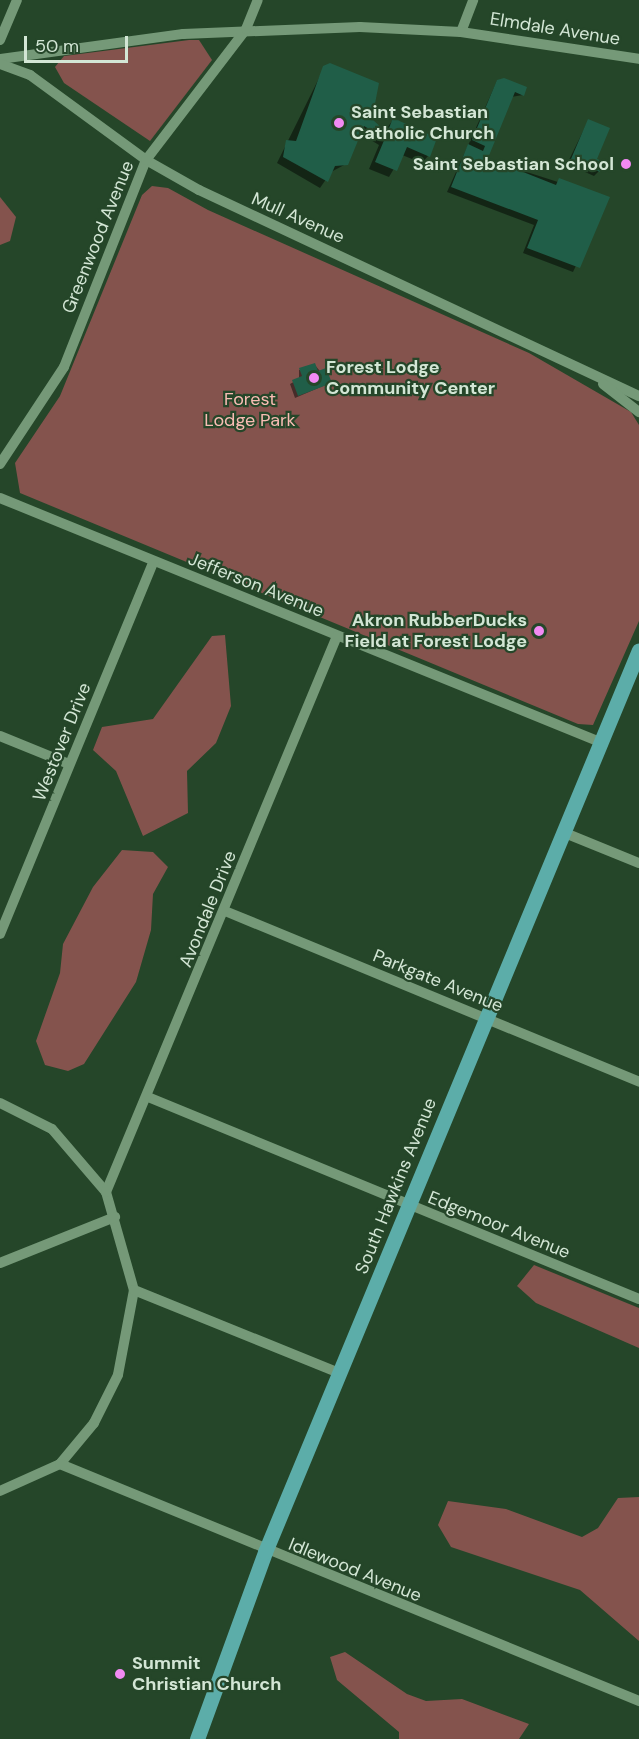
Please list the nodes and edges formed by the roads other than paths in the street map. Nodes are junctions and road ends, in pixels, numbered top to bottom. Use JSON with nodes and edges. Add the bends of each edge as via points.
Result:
{"nodes":[{"id":1,"x":17,"y":0,"type":"edge"},
{"id":2,"x":258,"y":0,"type":"edge"},
{"id":3,"x":472,"y":0,"type":"edge"},
{"id":4,"x":246,"y":29,"type":"junction"},
{"id":5,"x":461,"y":32,"type":"junction"},
{"id":6,"x":0,"y":40,"type":"edge"},
{"id":7,"x":0,"y":59,"type":"edge"},
{"id":8,"x":639,"y":59,"type":"edge"},
{"id":9,"x":0,"y":64,"type":"edge"},
{"id":10,"x":146,"y":160,"type":"junction"},
{"id":11,"x":596,"y":378,"type":"junction"},
{"id":12,"x":639,"y":396,"type":"edge"},
{"id":13,"x":639,"y":412,"type":"edge"},
{"id":14,"x":0,"y":464,"type":"edge"},
{"id":15,"x":0,"y":498,"type":"edge"},
{"id":16,"x":153,"y":562,"type":"junction"},
{"id":17,"x":337,"y":636,"type":"junction"},
{"id":18,"x":639,"y":650,"type":"edge"},
{"id":19,"x":0,"y":736,"type":"edge"},
{"id":20,"x":600,"y":742,"type":"junction"},
{"id":21,"x":69,"y":764,"type":"junction"},
{"id":22,"x":565,"y":833,"type":"junction"},
{"id":23,"x":639,"y":863,"type":"edge"},
{"id":24,"x":225,"y":911,"type":"junction"},
{"id":25,"x":0,"y":933,"type":"edge"},
{"id":26,"x":486,"y":1019,"type":"junction"},
{"id":27,"x":639,"y":1082,"type":"edge"},
{"id":28,"x":148,"y":1097,"type":"junction"},
{"id":29,"x":0,"y":1103,"type":"edge"},
{"id":30,"x":106,"y":1192,"type":"junction"},
{"id":31,"x":409,"y":1206,"type":"junction"},
{"id":32,"x":115,"y":1217,"type":"junction"},
{"id":33,"x":0,"y":1263,"type":"edge"},
{"id":34,"x":134,"y":1290,"type":"junction"},
{"id":35,"x":639,"y":1299,"type":"edge"},
{"id":36,"x":339,"y":1373,"type":"junction"},
{"id":37,"x":60,"y":1464,"type":"junction"},
{"id":38,"x":0,"y":1491,"type":"edge"},
{"id":39,"x":265,"y":1552,"type":"junction"},
{"id":40,"x":639,"y":1701,"type":"edge"},
{"id":41,"x":197,"y":1739,"type":"edge"}],
"edges":[{"from":1,"to":6,"type":"street"},
{"from":2,"to":4,"type":"street","name":"Greenwood Avenue"},
{"from":3,"to":5,"type":"street"},
{"from":4,"to":5,"type":"street","name":"Elmdale Avenue"},
{"from":4,"to":7,"type":"street","name":"Elmdale Avenue"},
{"from":4,"to":10,"type":"street","name":"Greenwood Avenue"},
{"from":5,"to":8,"type":"street","name":"Elmdale Avenue"},
{"from":9,"to":10,"type":"street","name":"Mull Avenue","via":[[30,75]]},
{"from":10,"to":11,"type":"street","name":"Mull Avenue","via":[[228,205],[530,341]]},
{"from":10,"to":14,"type":"street","name":"Greenwood Avenue","via":[[64,367]]},
{"from":11,"to":12,"type":"street","name":"Mull Avenue"},
{"from":11,"to":13,"type":"street","name":"Mull Avenue"},
{"from":15,"to":16,"type":"street","name":"Jefferson Avenue"},
{"from":16,"to":17,"type":"street","name":"Jefferson Avenue"},
{"from":16,"to":21,"type":"street","name":"Westover Drive"},
{"from":17,"to":20,"type":"street","name":"Jefferson Avenue"},
{"from":17,"to":24,"type":"street","name":"Avondale Drive"},
{"from":18,"to":20,"type":"main road","name":"South Hawkins Avenue"},
{"from":19,"to":21,"type":"street"},
{"from":20,"to":22,"type":"main road","name":"South Hawkins Avenue"},
{"from":21,"to":25,"type":"street","name":"Westover Drive"},
{"from":22,"to":23,"type":"street"},
{"from":22,"to":26,"type":"main road","name":"South Hawkins Avenue"},
{"from":24,"to":26,"type":"street","name":"Parkgate Avenue"},
{"from":24,"to":28,"type":"street","name":"Avondale Drive"},
{"from":26,"to":27,"type":"street","name":"Parkgate Avenue"},
{"from":26,"to":31,"type":"main road","name":"South Hawkins Avenue"},
{"from":28,"to":30,"type":"street","name":"Avondale Drive"},
{"from":28,"to":31,"type":"street","name":"Edgemoor Avenue"},
{"from":29,"to":30,"type":"street","via":[[52,1129]]},
{"from":30,"to":32,"type":"street"},
{"from":31,"to":35,"type":"street","name":"Edgemoor Avenue"},
{"from":31,"to":36,"type":"main road","name":"South Hawkins Avenue"},
{"from":32,"to":33,"type":"street"},
{"from":32,"to":34,"type":"street"},
{"from":34,"to":36,"type":"street"},
{"from":34,"to":37,"type":"street","via":[[127,1344],[110,1395]]},
{"from":36,"to":39,"type":"main road","name":"South Hawkins Avenue"},
{"from":37,"to":38,"type":"street"},
{"from":37,"to":39,"type":"street","name":"Idlewood Avenue"},
{"from":39,"to":40,"type":"street","name":"Idlewood Avenue"},
{"from":39,"to":41,"type":"main road","name":"South Hawkins Avenue"}]}
